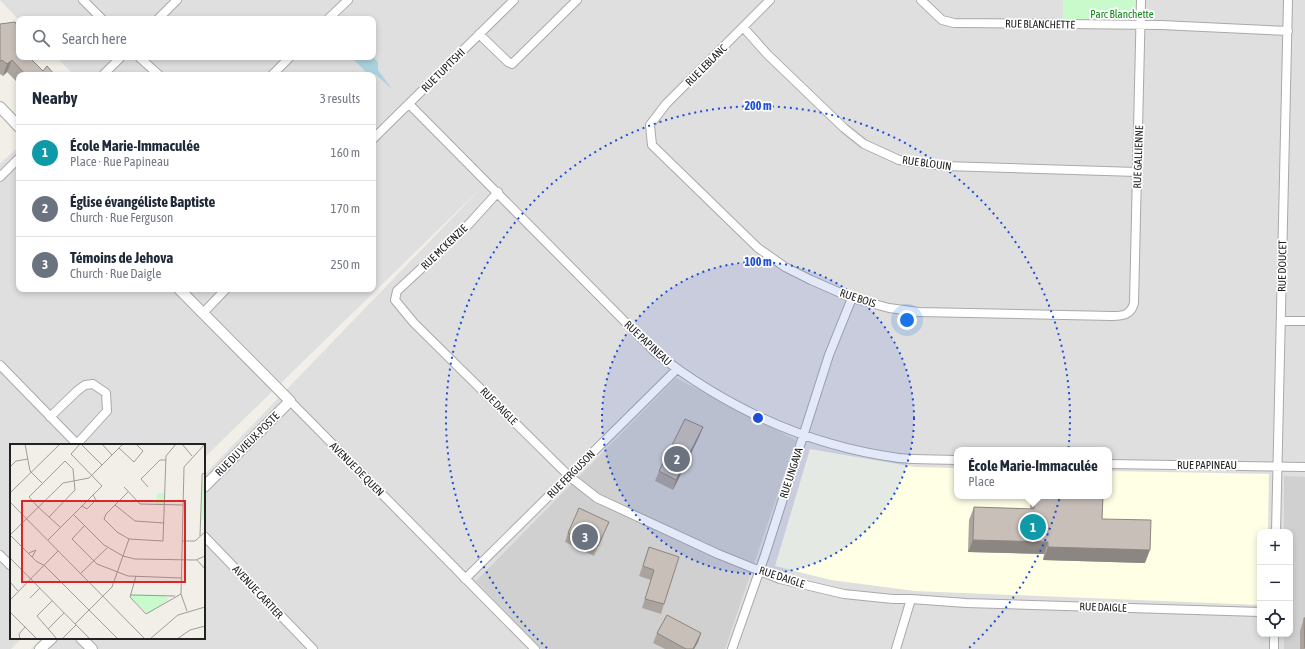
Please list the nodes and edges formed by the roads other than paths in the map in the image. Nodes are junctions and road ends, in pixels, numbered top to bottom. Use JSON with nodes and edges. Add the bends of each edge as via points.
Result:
{"nodes":[{"id":1,"x":83,"y":0,"type":"edge"},
{"id":2,"x":177,"y":0,"type":"edge"},
{"id":3,"x":348,"y":0,"type":"edge"},
{"id":4,"x":514,"y":0,"type":"edge"},
{"id":5,"x":577,"y":0,"type":"edge"},
{"id":6,"x":770,"y":0,"type":"edge"},
{"id":7,"x":921,"y":0,"type":"edge"},
{"id":8,"x":1141,"y":0,"type":"edge"},
{"id":9,"x":1288,"y":0,"type":"edge"},
{"id":10,"x":99,"y":16,"type":"edge"},
{"id":11,"x":161,"y":16,"type":"edge"},
{"id":12,"x":331,"y":16,"type":"edge"},
{"id":13,"x":1140,"y":26,"type":"junction"},
{"id":14,"x":743,"y":28,"type":"junction"},
{"id":15,"x":1288,"y":31,"type":"junction"},
{"id":16,"x":480,"y":34,"type":"junction"},
{"id":17,"x":117,"y":60,"type":"edge"},
{"id":18,"x":142,"y":60,"type":"edge"},
{"id":19,"x":287,"y":60,"type":"edge"},
{"id":20,"x":106,"y":72,"type":"edge"},
{"id":21,"x":156,"y":72,"type":"edge"},
{"id":22,"x":275,"y":72,"type":"edge"},
{"id":23,"x":409,"y":104,"type":"junction"},
{"id":24,"x":0,"y":107,"type":"edge"},
{"id":25,"x":16,"y":123,"type":"edge"},
{"id":26,"x":649,"y":132,"type":"joint"},
{"id":27,"x":376,"y":136,"type":"edge"},
{"id":28,"x":16,"y":161,"type":"edge"},
{"id":29,"x":1137,"y":172,"type":"junction"},
{"id":30,"x":0,"y":177,"type":"edge"},
{"id":31,"x":498,"y":192,"type":"junction"},
{"id":32,"x":182,"y":292,"type":"edge"},
{"id":33,"x":223,"y":292,"type":"edge"},
{"id":34,"x":852,"y":298,"type":"junction"},
{"id":35,"x":397,"y":303,"type":"joint"},
{"id":36,"x":1128,"y":312,"type":"joint"},
{"id":37,"x":203,"y":313,"type":"junction"},
{"id":38,"x":1281,"y":321,"type":"junction"},
{"id":39,"x":1305,"y":321,"type":"edge"},
{"id":40,"x":0,"y":365,"type":"edge"},
{"id":41,"x":677,"y":369,"type":"junction"},
{"id":42,"x":290,"y":401,"type":"junction"},
{"id":43,"x":50,"y":417,"type":"junction"},
{"id":44,"x":804,"y":436,"type":"junction"},
{"id":45,"x":77,"y":444,"type":"edge"},
{"id":46,"x":79,"y":444,"type":"edge"},
{"id":47,"x":954,"y":460,"type":"edge"},
{"id":48,"x":1112,"y":464,"type":"edge"},
{"id":49,"x":1278,"y":466,"type":"junction"},
{"id":50,"x":1305,"y":467,"type":"edge"},
{"id":51,"x":569,"y":476,"type":"junction"},
{"id":52,"x":205,"y":486,"type":"edge"},
{"id":53,"x":1276,"y":529,"type":"edge"},
{"id":54,"x":205,"y":537,"type":"edge"},
{"id":55,"x":0,"y":555,"type":"edge"},
{"id":56,"x":10,"y":565,"type":"edge"},
{"id":57,"x":760,"y":570,"type":"junction"},
{"id":58,"x":465,"y":579,"type":"junction"},
{"id":59,"x":911,"y":599,"type":"junction"},
{"id":60,"x":1257,"y":612,"type":"edge"},
{"id":61,"x":1274,"y":637,"type":"edge"},
{"id":62,"x":51,"y":639,"type":"edge"},
{"id":63,"x":82,"y":639,"type":"edge"},
{"id":64,"x":40,"y":649,"type":"edge"},
{"id":65,"x":92,"y":649,"type":"edge"},
{"id":66,"x":313,"y":649,"type":"edge"},
{"id":67,"x":535,"y":649,"type":"edge"},
{"id":68,"x":732,"y":649,"type":"edge"},
{"id":69,"x":896,"y":649,"type":"edge"},
{"id":70,"x":1274,"y":649,"type":"edge"}],
"edges":[{"from":1,"to":10,"type":"street"},
{"from":2,"to":11,"type":"street"},
{"from":3,"to":12,"type":"street"},
{"from":4,"to":16,"type":"street","name":"RUE TUPITSHI"},
{"from":5,"to":16,"type":"street","via":[[512,64]]},
{"from":6,"to":14,"type":"street","name":"RUE LEBLANC"},
{"from":7,"to":13,"type":"street","name":"RUE BLANCHETTE","via":[[942,20],[954,23]]},
{"from":8,"to":13,"type":"street","name":"RUE GALLIENNE"},
{"from":9,"to":15,"type":"street","name":"RUE DOUCET"},
{"from":13,"to":15,"type":"street","name":"RUE BLANCHETTE"},
{"from":13,"to":29,"type":"street","name":"RUE GALLIENNE"},
{"from":14,"to":26,"type":"street","name":"RUE LEBLANC","via":[[666,104],[650,125]]},
{"from":14,"to":29,"type":"street","name":"RUE BLOUIN","via":[[849,132],[864,144],[899,160],[944,166]]},
{"from":15,"to":38,"type":"street","name":"RUE DOUCET"},
{"from":16,"to":23,"type":"street","name":"RUE TUPITSHI"},
{"from":17,"to":20,"type":"street"},
{"from":18,"to":21,"type":"street"},
{"from":19,"to":22,"type":"street"},
{"from":23,"to":27,"type":"street","name":"RUE TUPITSHI"},
{"from":23,"to":31,"type":"street","name":"RUE PAPINEAU"},
{"from":24,"to":25,"type":"street"},
{"from":26,"to":34,"type":"street","name":"RUE BOIS","via":[[652,145],[758,248],[785,267]]},
{"from":28,"to":30,"type":"street"},
{"from":29,"to":36,"type":"street","name":"RUE GALLIENNE","via":[[1134,303],[1132,310]]},
{"from":31,"to":35,"type":"street","name":"RUE MCKENZIE","via":[[469,224],[397,291]]},
{"from":31,"to":41,"type":"street","name":"RUE PAPINEAU","via":[[656,353]]},
{"from":32,"to":37,"type":"street","name":"AVENUE DE QUEN"},
{"from":33,"to":37,"type":"street"},
{"from":34,"to":36,"type":"street","name":"RUE BOIS","via":[[889,308],[919,312],[1097,316],[1124,315]]},
{"from":34,"to":44,"type":"street","name":"RUE UNGAVA","via":[[829,355]]},
{"from":35,"to":51,"type":"street","name":"RUE DAIGLE","via":[[414,323]]},
{"from":37,"to":42,"type":"street","name":"AVENUE DE QUEN"},
{"from":38,"to":39,"type":"street"},
{"from":38,"to":49,"type":"street","name":"RUE DOUCET"},
{"from":40,"to":43,"type":"street"},
{"from":41,"to":44,"type":"street","name":"RUE PAPINEAU","via":[[715,394]]},
{"from":41,"to":51,"type":"street","name":"RUE FERGUSON"},
{"from":42,"to":52,"type":"street","name":"RUE DU VIEUX-POSTE"},
{"from":42,"to":58,"type":"street","name":"AVENUE DE QUEN"},
{"from":43,"to":45,"type":"street"},
{"from":43,"to":46,"type":"street","via":[[85,385],[93,384],[106,392],[107,411]]},
{"from":44,"to":47,"type":"street","name":"RUE PAPINEAU","via":[[850,449],[899,458]]},
{"from":44,"to":57,"type":"street","name":"RUE UNGAVA"},
{"from":48,"to":49,"type":"street","name":"RUE PAPINEAU"},
{"from":49,"to":50,"type":"street","name":"RUE PAPINEAU"},
{"from":49,"to":53,"type":"street","name":"RUE DOUCET"},
{"from":51,"to":57,"type":"street","name":"RUE DAIGLE","via":[[597,498],[704,548]]},
{"from":51,"to":58,"type":"street","name":"RUE FERGUSON"},
{"from":54,"to":66,"type":"street","name":"AVENUE CARTIER"},
{"from":55,"to":56,"type":"street"},
{"from":57,"to":59,"type":"street","name":"RUE DAIGLE","via":[[780,579],[844,594]]},
{"from":57,"to":68,"type":"street","name":"RUE UNGAVA"},
{"from":58,"to":67,"type":"street","name":"AVENUE DE QUEN"},
{"from":59,"to":60,"type":"street","name":"RUE DAIGLE"},
{"from":59,"to":69,"type":"street"},
{"from":61,"to":70,"type":"street"},
{"from":62,"to":64,"type":"street"},
{"from":63,"to":65,"type":"street"}]}
